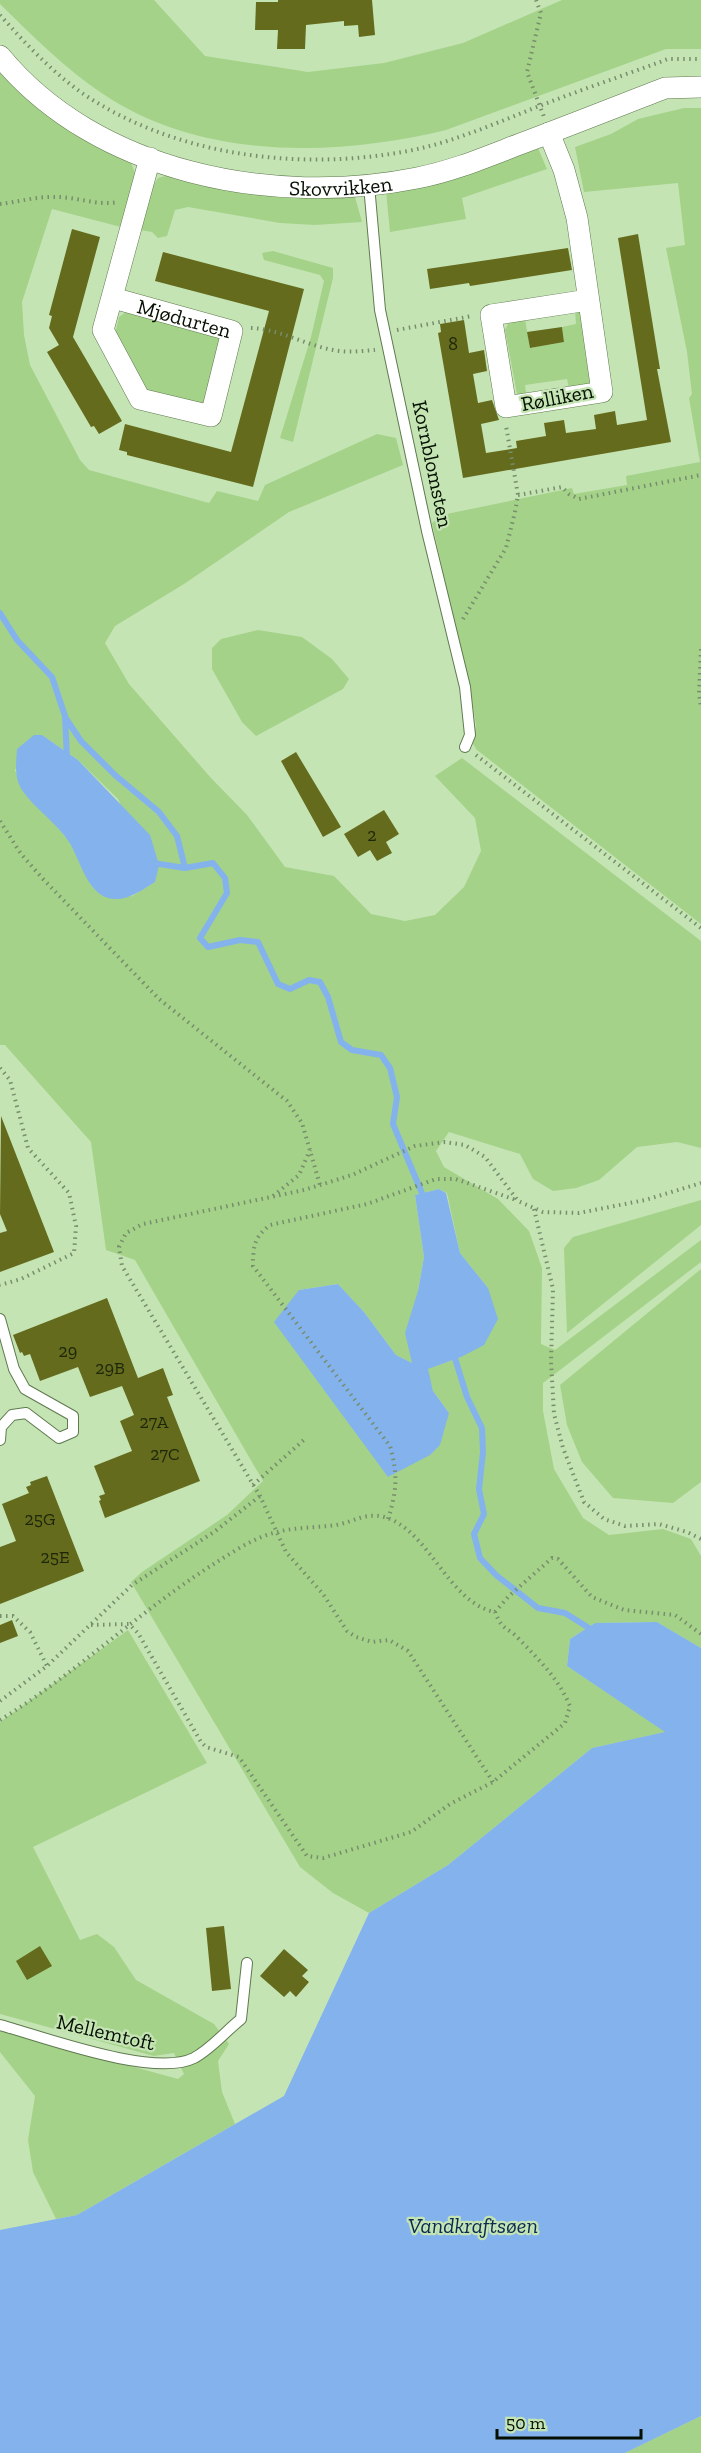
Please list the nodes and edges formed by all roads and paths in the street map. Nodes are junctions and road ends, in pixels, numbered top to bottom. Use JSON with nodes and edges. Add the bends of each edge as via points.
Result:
{"nodes":[{"id":1,"x":536,"y":0,"type":"edge"},
{"id":2,"x":0,"y":15,"type":"edge"},
{"id":3,"x":0,"y":56,"type":"edge"},
{"id":4,"x":701,"y":59,"type":"edge"},
{"id":5,"x":701,"y":87,"type":"edge"},
{"id":6,"x":540,"y":106,"type":"junction"},
{"id":7,"x":549,"y":133,"type":"junction"},
{"id":8,"x":150,"y":158,"type":"junction"},
{"id":9,"x":369,"y":185,"type":"junction"},
{"id":10,"x":140,"y":195,"type":"junction"},
{"id":11,"x":0,"y":204,"type":"edge"},
{"id":12,"x":113,"y":298,"type":"junction"},
{"id":13,"x":588,"y":300,"type":"junction"},
{"id":14,"x":491,"y":315,"type":"junction"},
{"id":15,"x":232,"y":331,"type":"junction"},
{"id":16,"x":384,"y":333,"type":"junction"},
{"id":17,"x":388,"y":348,"type":"junction"},
{"id":18,"x":506,"y":407,"type":"junction"},
{"id":19,"x":701,"y":475,"type":"edge"},
{"id":20,"x":518,"y":495,"type":"junction"},
{"id":21,"x":453,"y":635,"type":"junction"},
{"id":22,"x":701,"y":650,"type":"edge"},
{"id":23,"x":701,"y":708,"type":"edge"},
{"id":24,"x":465,"y":747,"type":"joint"},
{"id":25,"x":0,"y":821,"type":"edge"},
{"id":26,"x":701,"y":928,"type":"edge"},
{"id":27,"x":0,"y":1068,"type":"edge"},
{"id":28,"x":309,"y":1150,"type":"junction"},
{"id":29,"x":701,"y":1183,"type":"edge"},
{"id":30,"x":320,"y":1185,"type":"junction"},
{"id":31,"x":273,"y":1197,"type":"junction"},
{"id":32,"x":518,"y":1201,"type":"junction"},
{"id":33,"x":534,"y":1208,"type":"junction"},
{"id":34,"x":0,"y":1285,"type":"edge"},
{"id":35,"x":0,"y":1319,"type":"edge"},
{"id":36,"x":306,"y":1438,"type":"dead end"},
{"id":37,"x":0,"y":1440,"type":"edge"},
{"id":38,"x":253,"y":1485,"type":"junction"},
{"id":39,"x":260,"y":1496,"type":"junction"},
{"id":40,"x":388,"y":1519,"type":"junction"},
{"id":41,"x":277,"y":1532,"type":"junction"},
{"id":42,"x":701,"y":1539,"type":"edge"},
{"id":43,"x":495,"y":1612,"type":"junction"},
{"id":44,"x":0,"y":1616,"type":"edge"},
{"id":45,"x":129,"y":1624,"type":"junction"},
{"id":46,"x":90,"y":1625,"type":"junction"},
{"id":47,"x":701,"y":1634,"type":"edge"},
{"id":48,"x":47,"y":1666,"type":"junction"},
{"id":49,"x":0,"y":1701,"type":"edge"},
{"id":50,"x":0,"y":1720,"type":"edge"},
{"id":51,"x":493,"y":1782,"type":"junction"},
{"id":52,"x":247,"y":1963,"type":"dead end"},
{"id":53,"x":0,"y":2025,"type":"edge"}],
"edges":[{"from":1,"to":6,"type":"path","via":[[542,13],[527,72]]},
{"from":2,"to":6,"type":"path","via":[[47,65],[96,102],[154,130],[241,153],[323,160],[390,154],[445,141]]},
{"from":3,"to":8,"type":"street","name":"Skovvikken","via":[[18,78],[64,114],[109,141]]},
{"from":4,"to":6,"type":"path","via":[[669,58]]},
{"from":5,"to":7,"type":"street","name":"Skovvikken","via":[[664,88]]},
{"from":7,"to":9,"type":"street","name":"Skovvikken","via":[[458,168]]},
{"from":7,"to":13,"type":"street","name":"Rølliken","via":[[577,218]]},
{"from":8,"to":9,"type":"street","name":"Skovvikken","via":[[256,184]]},
{"from":8,"to":10,"type":"street","name":"Mjødurten"},
{"from":9,"to":16,"type":"lane","name":"Kornblomsten"},
{"from":10,"to":11,"type":"path","via":[[105,204],[53,196]]},
{"from":10,"to":12,"type":"street","name":"Mjødurten"},
{"from":12,"to":15,"type":"street","name":"Mjødurten"},
{"from":12,"to":15,"type":"street","name":"Mjødurten","via":[[103,330],[140,399],[211,416]]},
{"from":13,"to":14,"type":"street"},
{"from":13,"to":18,"type":"street","name":"Rølliken","via":[[602,392]]},
{"from":14,"to":16,"type":"path"},
{"from":14,"to":18,"type":"street","name":"Rølliken"},
{"from":15,"to":17,"type":"path","via":[[254,328],[332,350]]},
{"from":16,"to":17,"type":"lane","name":"Kornblomsten"},
{"from":17,"to":21,"type":"lane","name":"Kornblomsten"},
{"from":18,"to":20,"type":"path"},
{"from":19,"to":20,"type":"path","via":[[579,499],[562,487]]},
{"from":20,"to":21,"type":"path","via":[[506,548]]},
{"from":21,"to":24,"type":"lane","name":"Kornblomsten","via":[[469,710],[470,735]]},
{"from":22,"to":23,"type":"path"},
{"from":24,"to":26,"type":"path"},
{"from":25,"to":28,"type":"path","via":[[42,879],[159,999],[287,1101],[302,1123]]},
{"from":27,"to":34,"type":"path","via":[[10,1080],[28,1148],[69,1193],[76,1226],[74,1253]]},
{"from":28,"to":30,"type":"path"},
{"from":28,"to":31,"type":"path","via":[[299,1175]]},
{"from":29,"to":33,"type":"path","via":[[645,1200],[579,1213]]},
{"from":30,"to":31,"type":"path"},
{"from":30,"to":32,"type":"path","via":[[415,1146],[445,1142],[465,1145],[485,1157]]},
{"from":31,"to":38,"type":"path","via":[[143,1224],[126,1233],[118,1247],[122,1266]]},
{"from":32,"to":33,"type":"path"},
{"from":32,"to":40,"type":"path","via":[[456,1179],[432,1181],[367,1204],[270,1225],[259,1233],[253,1245],[253,1266],[390,1446],[396,1465],[396,1495]]},
{"from":33,"to":42,"type":"path","via":[[553,1289],[554,1414],[562,1448],[584,1502],[598,1515],[625,1526],[659,1524]]},
{"from":35,"to":37,"type":"lane","via":[[14,1369],[25,1389],[74,1416],[73,1432],[59,1438],[26,1413],[12,1414],[1,1427]]},
{"from":36,"to":38,"type":"path"},
{"from":38,"to":39,"type":"path"},
{"from":39,"to":41,"type":"path"},
{"from":39,"to":46,"type":"path","via":[[214,1532],[132,1585]]},
{"from":40,"to":41,"type":"path","via":[[370,1514],[338,1525]]},
{"from":40,"to":43,"type":"path","via":[[402,1526],[470,1602]]},
{"from":41,"to":45,"type":"path","via":[[246,1544],[168,1593]]},
{"from":41,"to":51,"type":"path","via":[[286,1552],[323,1594],[347,1631],[372,1642],[389,1640],[408,1651]]},
{"from":43,"to":47,"type":"path","via":[[552,1558],[558,1558],[592,1597],[624,1610],[675,1615]]},
{"from":43,"to":51,"type":"path","via":[[500,1625],[517,1636],[561,1685],[570,1706],[565,1723]]},
{"from":44,"to":48,"type":"path","via":[[13,1616],[30,1632]]},
{"from":45,"to":46,"type":"path"},
{"from":45,"to":50,"type":"path","via":[[56,1683]]},
{"from":45,"to":51,"type":"path","via":[[201,1742],[239,1757],[307,1857],[323,1858],[411,1832],[450,1804]]},
{"from":46,"to":48,"type":"path"},
{"from":48,"to":49,"type":"path"},
{"from":52,"to":53,"type":"lane","name":"Mellemtoft","via":[[241,2019],[195,2057],[174,2064],[113,2056]]}]}
